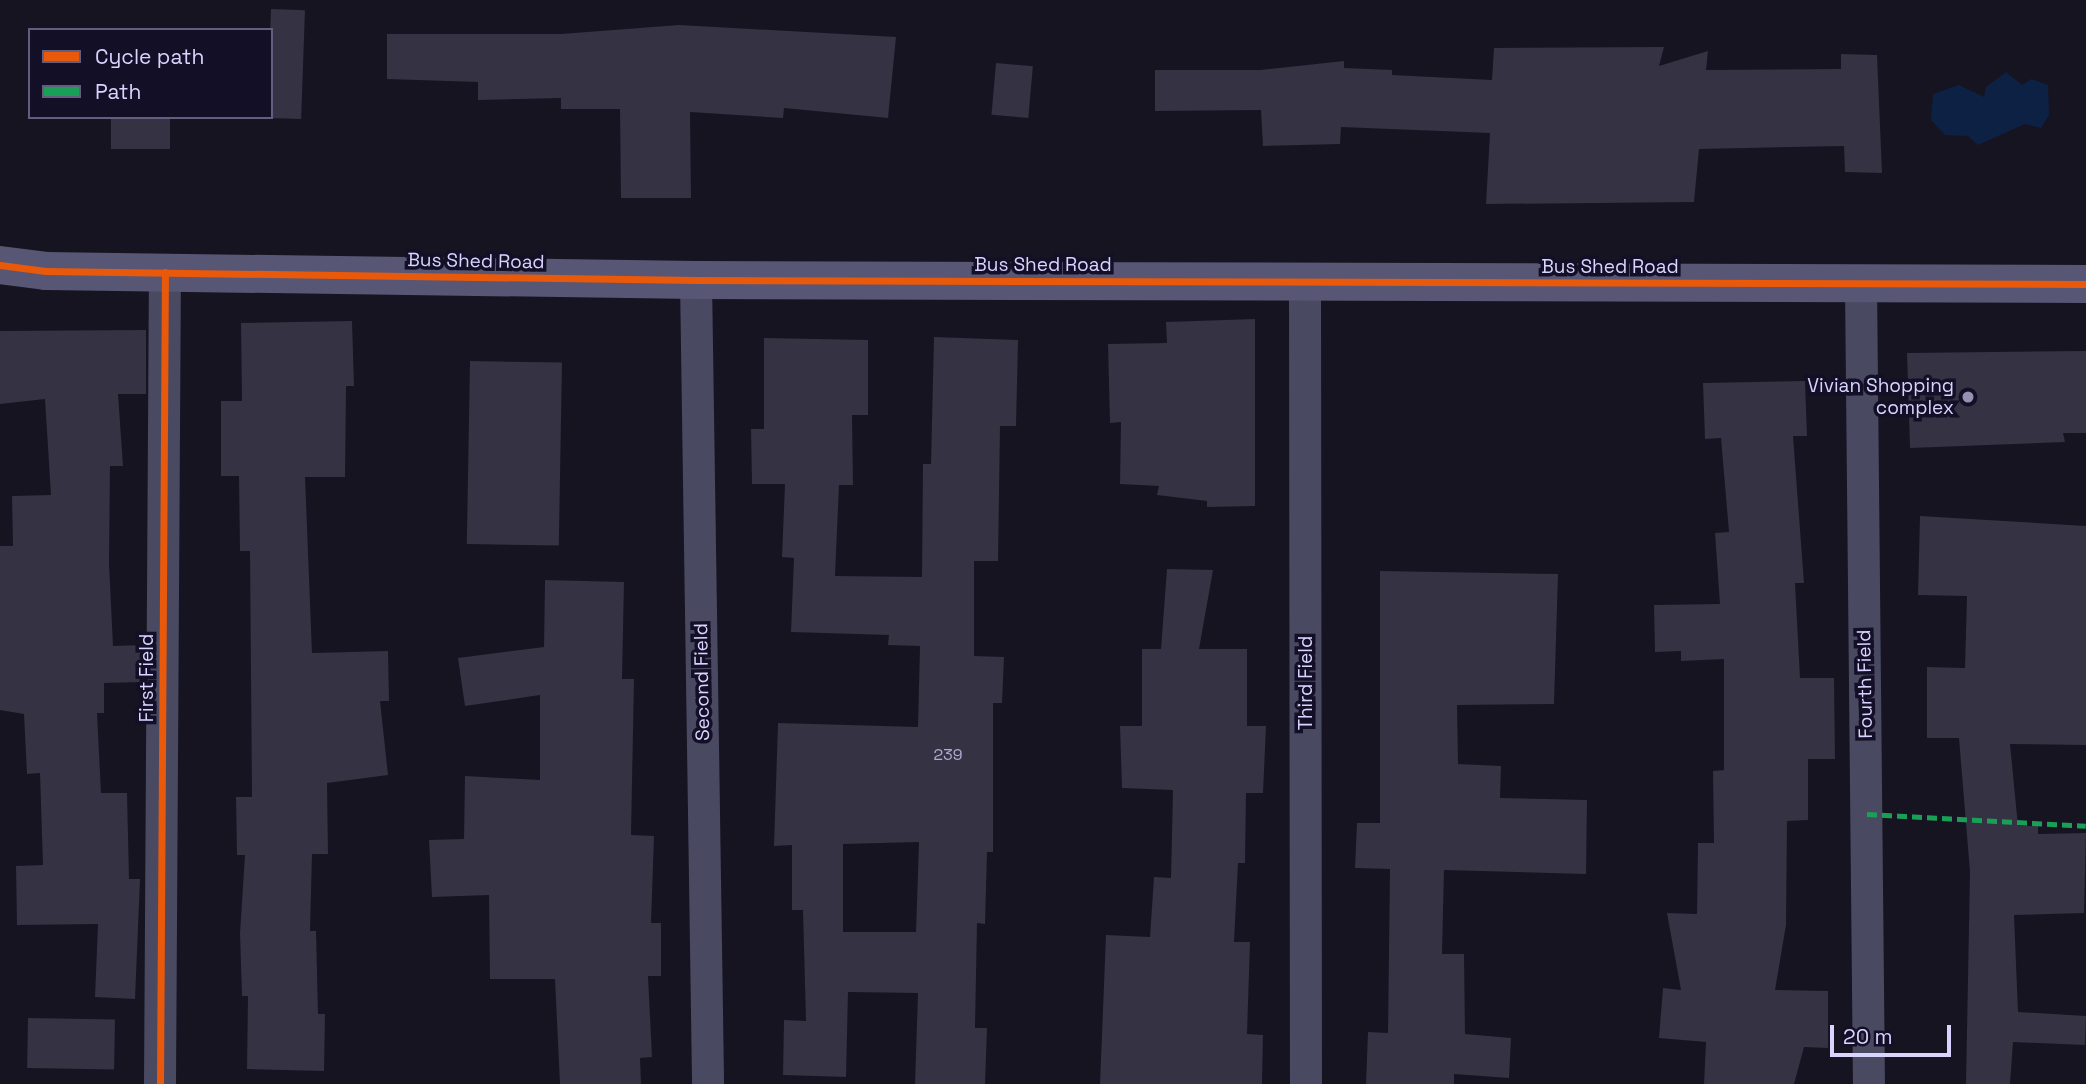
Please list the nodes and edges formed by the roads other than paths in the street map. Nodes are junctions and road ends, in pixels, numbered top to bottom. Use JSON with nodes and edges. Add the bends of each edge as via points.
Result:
{"nodes":[{"id":1,"x":0,"y":265,"type":"edge"},
{"id":2,"x":165,"y":272,"type":"junction"},
{"id":3,"x":696,"y":280,"type":"junction"},
{"id":4,"x":1305,"y":282,"type":"junction"},
{"id":5,"x":1861,"y":284,"type":"junction"},
{"id":6,"x":2086,"y":284,"type":"edge"},
{"id":7,"x":160,"y":1084,"type":"edge"},
{"id":8,"x":708,"y":1084,"type":"edge"},
{"id":9,"x":1306,"y":1084,"type":"edge"},
{"id":10,"x":1870,"y":1084,"type":"edge"}],
"edges":[{"from":1,"to":2,"type":"street","name":"Bus Shed Road","via":[[46,271]]},
{"from":2,"to":3,"type":"street","name":"Bus Shed Road"},
{"from":2,"to":7,"type":"street","name":"First Field"},
{"from":3,"to":4,"type":"street","name":"Bus Shed Road"},
{"from":3,"to":8,"type":"street","name":"Second Field"},
{"from":4,"to":5,"type":"street","name":"Bus Shed Road"},
{"from":4,"to":9,"type":"street","name":"Third Field"},
{"from":5,"to":6,"type":"street","name":"Bus Shed Road"},
{"from":5,"to":10,"type":"street","name":"Fourth Field"}]}
